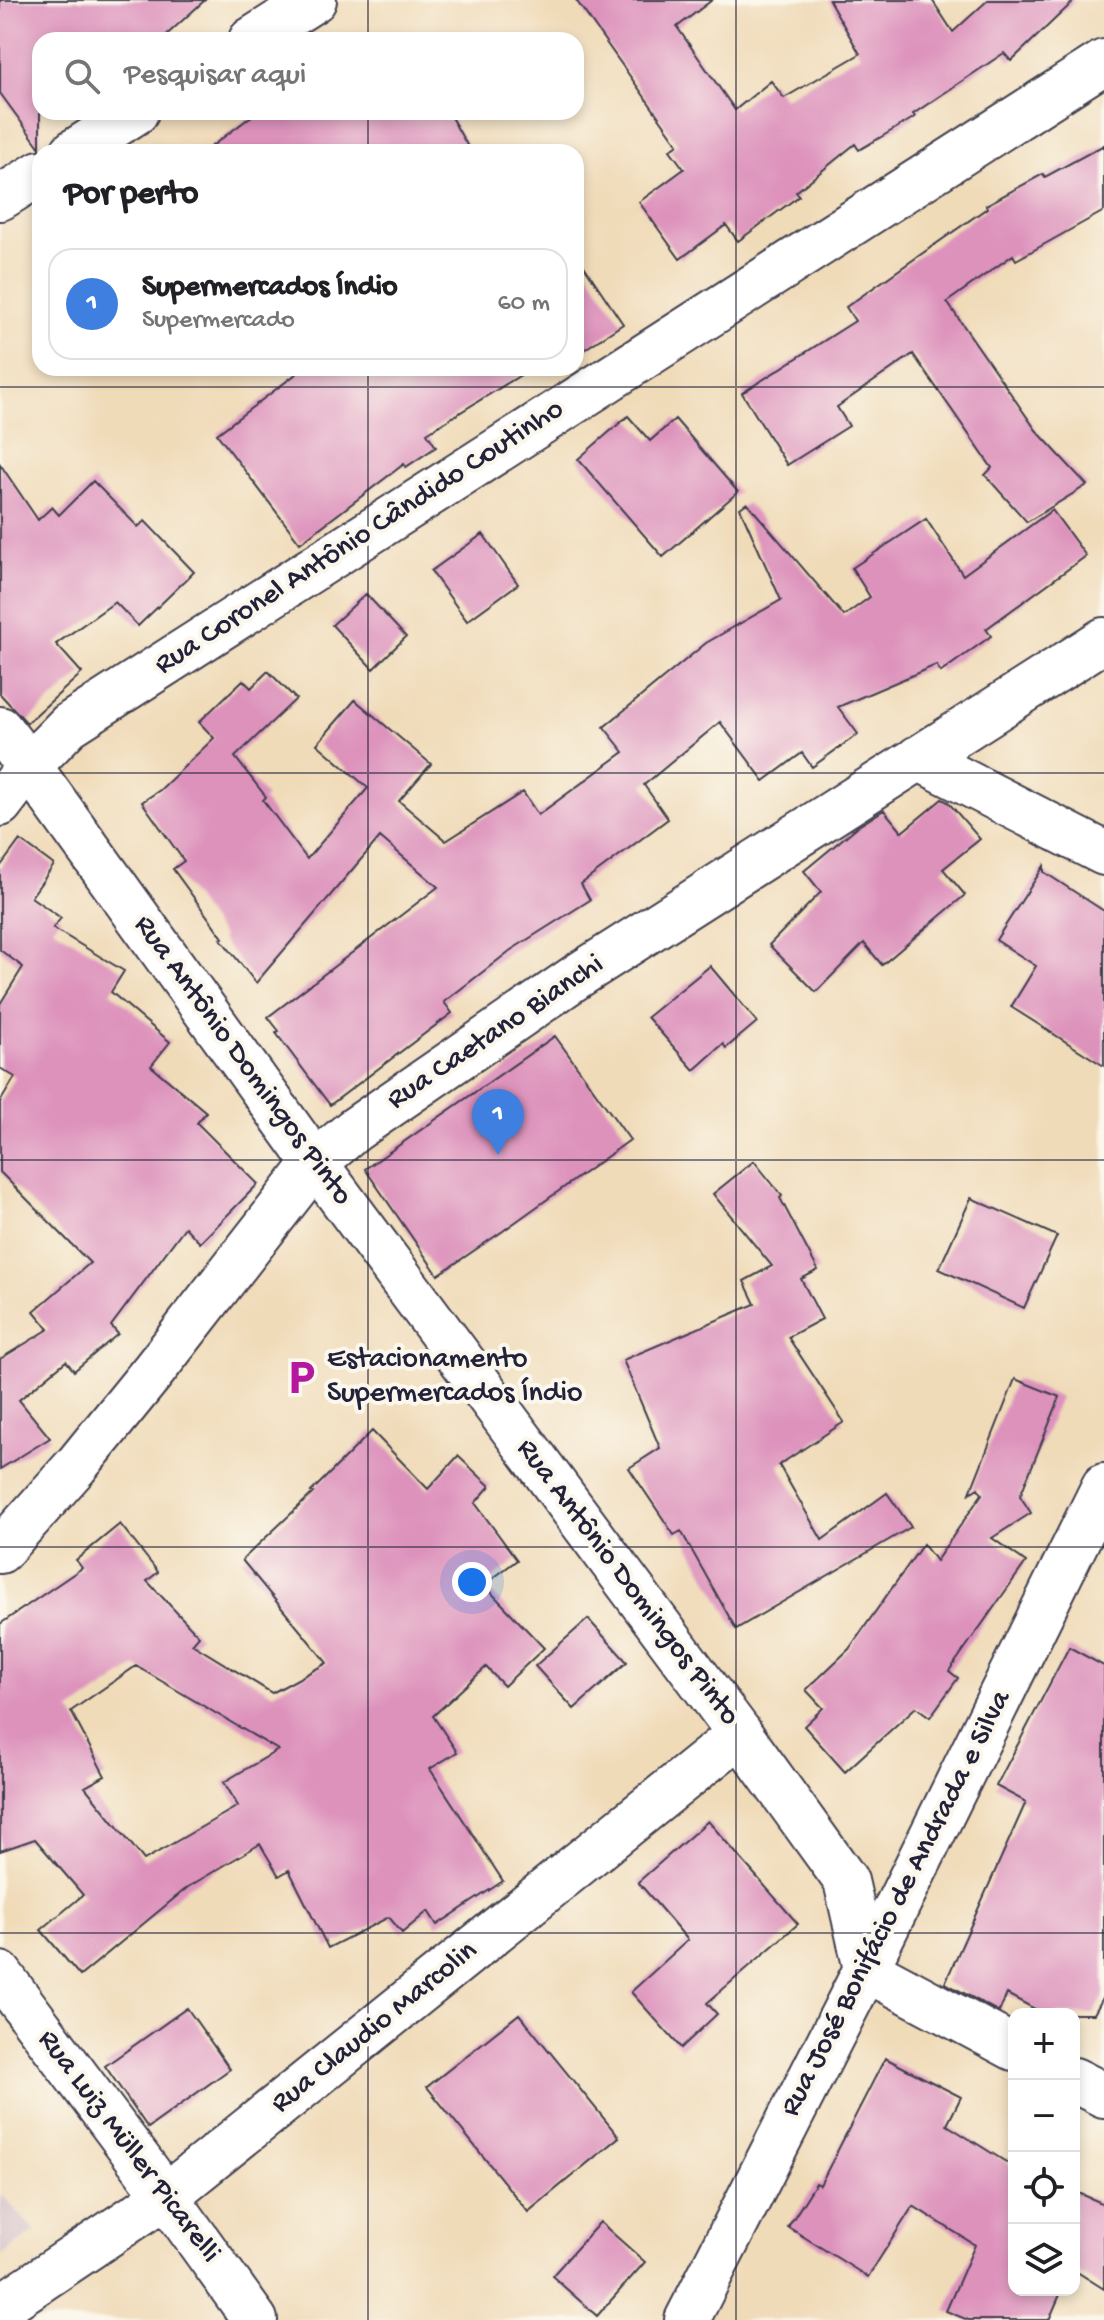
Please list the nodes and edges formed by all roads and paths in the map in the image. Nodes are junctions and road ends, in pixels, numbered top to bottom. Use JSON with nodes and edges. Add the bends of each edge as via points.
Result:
{"nodes":[{"id":1,"x":314,"y":0,"type":"edge"},
{"id":2,"x":264,"y":32,"type":"edge"},
{"id":3,"x":1104,"y":62,"type":"edge"},
{"id":4,"x":123,"y":120,"type":"edge"},
{"id":5,"x":86,"y":144,"type":"edge"},
{"id":6,"x":32,"y":178,"type":"edge"},
{"id":7,"x":0,"y":198,"type":"edge"},
{"id":8,"x":1104,"y":640,"type":"edge"},
{"id":9,"x":0,"y":729,"type":"edge"},
{"id":10,"x":918,"y":758,"type":"junction"},
{"id":11,"x":29,"y":766,"type":"junction"},
{"id":12,"x":0,"y":804,"type":"edge"},
{"id":13,"x":1104,"y":853,"type":"edge"},
{"id":14,"x":315,"y":1163,"type":"junction"},
{"id":15,"x":1104,"y":1486,"type":"edge"},
{"id":16,"x":0,"y":1551,"type":"edge"},
{"id":17,"x":740,"y":1734,"type":"junction"},
{"id":18,"x":866,"y":1969,"type":"junction"},
{"id":19,"x":0,"y":1974,"type":"edge"},
{"id":20,"x":1008,"y":2045,"type":"edge"},
{"id":21,"x":1080,"y":2083,"type":"edge"},
{"id":22,"x":1104,"y":2095,"type":"edge"},
{"id":23,"x":166,"y":2196,"type":"junction"},
{"id":24,"x":0,"y":2307,"type":"edge"},
{"id":25,"x":255,"y":2320,"type":"edge"},
{"id":26,"x":687,"y":2320,"type":"edge"}],
"edges":[{"from":1,"to":2,"type":"street"},
{"from":3,"to":11,"type":"street","name":"Rua Coronel Antônio Cândido Coutinho","via":[[69,725]]},
{"from":4,"to":5,"type":"street"},
{"from":6,"to":7,"type":"street"},
{"from":8,"to":10,"type":"street","name":"Rua Caetano Bianchi"},
{"from":9,"to":11,"type":"street","name":"Rua Antônio Domingos Pinto"},
{"from":10,"to":13,"type":"street"},
{"from":10,"to":14,"type":"street","name":"Rua Caetano Bianchi","via":[[579,975],[354,1130]]},
{"from":11,"to":12,"type":"street","name":"Rua Coronel Antônio Cândido Coutinho"},
{"from":11,"to":14,"type":"street","name":"Rua Antônio Domingos Pinto"},
{"from":14,"to":16,"type":"street","name":"Rua Caetano Bianchi","via":[[154,1370]]},
{"from":14,"to":17,"type":"street","name":"Rua Antônio Domingos Pinto"},
{"from":15,"to":18,"type":"street","name":"Rua José Bonifácio de Andrada e Silva"},
{"from":17,"to":18,"type":"street","name":"Rua Antônio Domingos Pinto","via":[[846,1881]]},
{"from":17,"to":23,"type":"street","name":"Rua Claudio Marcolin"},
{"from":18,"to":20,"type":"street"},
{"from":18,"to":26,"type":"street","name":"Rua José Bonifácio de Andrada e Silva"},
{"from":19,"to":23,"type":"street","name":"Rua Luiz Müller Picarelli"},
{"from":21,"to":22,"type":"street"},
{"from":23,"to":24,"type":"street","name":"Rua Claudio Marcolin"},
{"from":23,"to":25,"type":"street","name":"Rua Luiz Müller Picarelli"}]}
